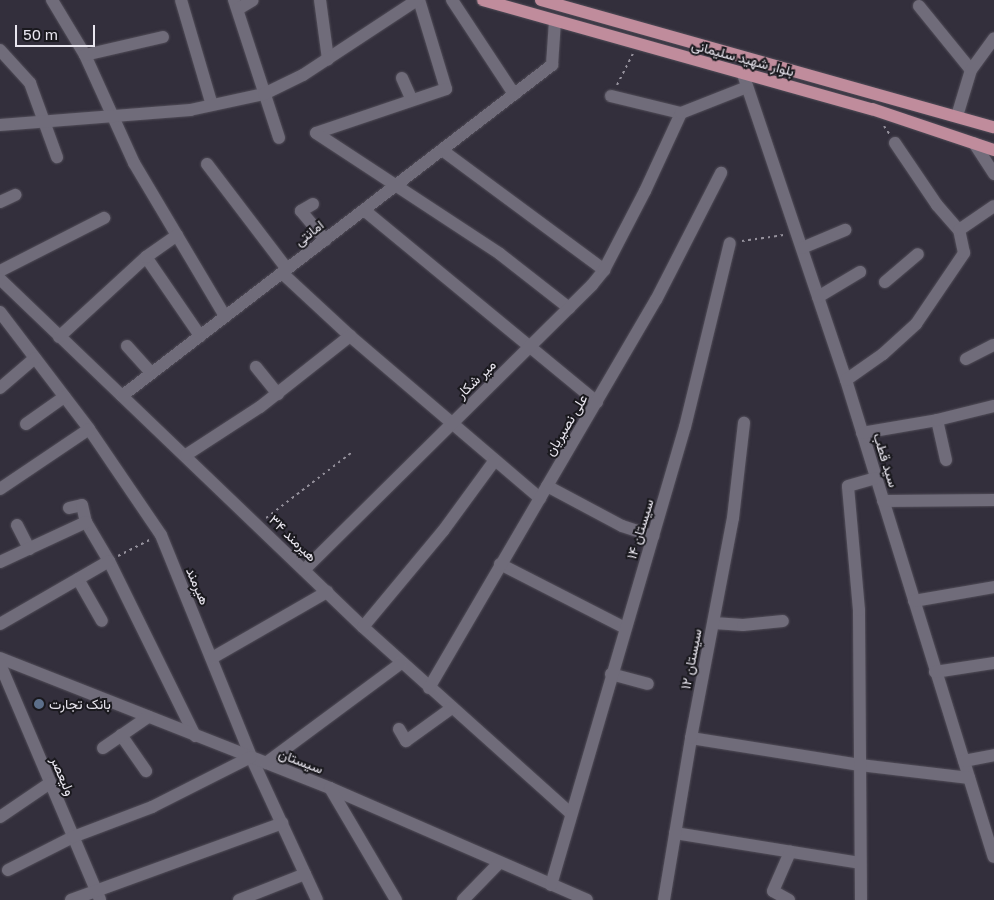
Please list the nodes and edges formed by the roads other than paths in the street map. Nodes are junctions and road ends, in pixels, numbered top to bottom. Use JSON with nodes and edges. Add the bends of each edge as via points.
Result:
{"nodes":[{"id":1,"x":52,"y":0,"type":"edge"},
{"id":2,"x":181,"y":0,"type":"edge"},
{"id":3,"x":253,"y":0,"type":"edge"},
{"id":4,"x":320,"y":0,"type":"edge"},
{"id":5,"x":418,"y":0,"type":"edge"},
{"id":6,"x":452,"y":0,"type":"edge"},
{"id":7,"x":483,"y":0,"type":"edge"},
{"id":8,"x":541,"y":0,"type":"edge"},
{"id":9,"x":236,"y":4,"type":"edge"},
{"id":10,"x":919,"y":6,"type":"dead end"},
{"id":11,"x":555,"y":21,"type":"junction"},
{"id":12,"x":163,"y":37,"type":"dead end"},
{"id":13,"x":994,"y":38,"type":"edge"},
{"id":14,"x":0,"y":50,"type":"edge"},
{"id":15,"x":84,"y":54,"type":"junction"},
{"id":16,"x":328,"y":59,"type":"junction"},
{"id":17,"x":971,"y":70,"type":"junction"},
{"id":18,"x":743,"y":74,"type":"junction"},
{"id":19,"x":402,"y":78,"type":"dead end"},
{"id":20,"x":747,"y":87,"type":"junction"},
{"id":21,"x":264,"y":94,"type":"junction"},
{"id":22,"x":514,"y":94,"type":"junction"},
{"id":23,"x":611,"y":96,"type":"road end"},
{"id":24,"x":412,"y":100,"type":"junction"},
{"id":25,"x":212,"y":106,"type":"junction"},
{"id":26,"x":681,"y":113,"type":"junction"},
{"id":27,"x":112,"y":116,"type":"junction"},
{"id":28,"x":957,"y":116,"type":"junction"},
{"id":29,"x":44,"y":121,"type":"junction"},
{"id":30,"x":0,"y":125,"type":"edge"},
{"id":31,"x":994,"y":127,"type":"edge"},
{"id":32,"x":279,"y":138,"type":"dead end"},
{"id":33,"x":895,"y":143,"type":"dead end"},
{"id":34,"x":974,"y":143,"type":"junction"},
{"id":35,"x":442,"y":150,"type":"junction"},
{"id":36,"x":994,"y":150,"type":"edge"},
{"id":37,"x":57,"y":157,"type":"dead end"},
{"id":38,"x":207,"y":164,"type":"dead end"},
{"id":39,"x":721,"y":173,"type":"dead end"},
{"id":40,"x":994,"y":174,"type":"edge"},
{"id":41,"x":396,"y":186,"type":"junction"},
{"id":42,"x":15,"y":195,"type":"dead end"},
{"id":43,"x":0,"y":202,"type":"edge"},
{"id":44,"x":313,"y":204,"type":"dead end"},
{"id":45,"x":994,"y":206,"type":"edge"},
{"id":46,"x":364,"y":210,"type":"junction"},
{"id":47,"x":104,"y":218,"type":"dead end"},
{"id":48,"x":845,"y":230,"type":"dead end"},
{"id":49,"x":958,"y":230,"type":"junction"},
{"id":50,"x":177,"y":235,"type":"junction"},
{"id":51,"x":325,"y":240,"type":"junction"},
{"id":52,"x":730,"y":243,"type":"road end"},
{"id":53,"x":802,"y":248,"type":"junction"},
{"id":54,"x":918,"y":254,"type":"dead end"},
{"id":55,"x":146,"y":257,"type":"junction"},
{"id":56,"x":604,"y":270,"type":"junction"},
{"id":57,"x":0,"y":271,"type":"edge"},
{"id":58,"x":285,"y":271,"type":"junction"},
{"id":59,"x":860,"y":272,"type":"dead end"},
{"id":60,"x":0,"y":278,"type":"edge"},
{"id":61,"x":886,"y":282,"type":"dead end"},
{"id":62,"x":818,"y":297,"type":"junction"},
{"id":63,"x":569,"y":308,"type":"junction"},
{"id":64,"x":0,"y":312,"type":"edge"},
{"id":65,"x":225,"y":316,"type":"junction"},
{"id":66,"x":200,"y":336,"type":"junction"},
{"id":67,"x":350,"y":336,"type":"junction"},
{"id":68,"x":59,"y":337,"type":"junction"},
{"id":69,"x":994,"y":345,"type":"edge"},
{"id":70,"x":127,"y":346,"type":"dead end"},
{"id":71,"x":529,"y":349,"type":"junction"},
{"id":72,"x":35,"y":358,"type":"junction"},
{"id":73,"x":966,"y":358,"type":"dead end"},
{"id":74,"x":256,"y":367,"type":"dead end"},
{"id":75,"x":151,"y":373,"type":"junction"},
{"id":76,"x":846,"y":380,"type":"junction"},
{"id":77,"x":0,"y":388,"type":"edge"},
{"id":78,"x":278,"y":394,"type":"junction"},
{"id":79,"x":64,"y":396,"type":"junction"},
{"id":80,"x":122,"y":396,"type":"junction"},
{"id":81,"x":597,"y":402,"type":"junction"},
{"id":82,"x":994,"y":406,"type":"edge"},
{"id":83,"x":937,"y":420,"type":"junction"},
{"id":84,"x":744,"y":423,"type":"dead end"},
{"id":85,"x":26,"y":424,"type":"dead end"},
{"id":86,"x":452,"y":424,"type":"junction"},
{"id":87,"x":89,"y":429,"type":"junction"},
{"id":88,"x":862,"y":432,"type":"junction"},
{"id":89,"x":186,"y":455,"type":"junction"},
{"id":90,"x":495,"y":460,"type":"junction"},
{"id":91,"x":946,"y":460,"type":"dead end"},
{"id":92,"x":876,"y":478,"type":"junction"},
{"id":93,"x":547,"y":486,"type":"junction"},
{"id":94,"x":0,"y":489,"type":"edge"},
{"id":95,"x":540,"y":498,"type":"junction"},
{"id":96,"x":994,"y":500,"type":"edge"},
{"id":97,"x":883,"y":501,"type":"junction"},
{"id":98,"x":69,"y":508,"type":"dead end"},
{"id":99,"x":86,"y":522,"type":"junction"},
{"id":100,"x":17,"y":525,"type":"dead end"},
{"id":101,"x":653,"y":536,"type":"junction"},
{"id":102,"x":29,"y":549,"type":"junction"},
{"id":103,"x":109,"y":561,"type":"junction"},
{"id":104,"x":0,"y":562,"type":"edge"},
{"id":105,"x":500,"y":564,"type":"junction"},
{"id":106,"x":304,"y":570,"type":"junction"},
{"id":107,"x":78,"y":579,"type":"junction"},
{"id":108,"x":994,"y":587,"type":"edge"},
{"id":109,"x":327,"y":592,"type":"junction"},
{"id":110,"x":914,"y":601,"type":"junction"},
{"id":111,"x":102,"y":621,"type":"dead end"},
{"id":112,"x":783,"y":621,"type":"dead end"},
{"id":113,"x":714,"y":623,"type":"junction"},
{"id":114,"x":0,"y":624,"type":"edge"},
{"id":115,"x":363,"y":627,"type":"junction"},
{"id":116,"x":625,"y":628,"type":"junction"},
{"id":117,"x":0,"y":658,"type":"edge"},
{"id":118,"x":212,"y":658,"type":"junction"},
{"id":119,"x":401,"y":662,"type":"junction"},
{"id":120,"x":994,"y":663,"type":"edge"},
{"id":121,"x":0,"y":664,"type":"edge"},
{"id":122,"x":935,"y":672,"type":"junction"},
{"id":123,"x":611,"y":674,"type":"junction"},
{"id":124,"x":648,"y":684,"type":"dead end"},
{"id":125,"x":429,"y":688,"type":"junction"},
{"id":126,"x":452,"y":708,"type":"junction"},
{"id":127,"x":148,"y":717,"type":"junction"},
{"id":128,"x":399,"y":729,"type":"dead end"},
{"id":129,"x":121,"y":735,"type":"junction"},
{"id":130,"x":196,"y":736,"type":"junction"},
{"id":131,"x":691,"y":738,"type":"junction"},
{"id":132,"x":103,"y":748,"type":"dead end"},
{"id":133,"x":994,"y":755,"type":"edge"},
{"id":134,"x":251,"y":757,"type":"junction"},
{"id":135,"x":964,"y":761,"type":"junction"},
{"id":136,"x":266,"y":763,"type":"junction"},
{"id":137,"x":860,"y":765,"type":"junction"},
{"id":138,"x":146,"y":770,"type":"dead end"},
{"id":139,"x":969,"y":778,"type":"junction"},
{"id":140,"x":50,"y":783,"type":"junction"},
{"id":141,"x":330,"y":788,"type":"junction"},
{"id":142,"x":570,"y":813,"type":"junction"},
{"id":143,"x":0,"y":817,"type":"edge"},
{"id":144,"x":988,"y":820,"type":"edge"},
{"id":145,"x":282,"y":823,"type":"junction"},
{"id":146,"x":675,"y":834,"type":"junction"},
{"id":147,"x":73,"y":837,"type":"junction"},
{"id":148,"x":790,"y":852,"type":"junction"},
{"id":149,"x":994,"y":857,"type":"edge"},
{"id":150,"x":500,"y":863,"type":"junction"},
{"id":151,"x":860,"y":863,"type":"junction"},
{"id":152,"x":8,"y":870,"type":"dead end"},
{"id":153,"x":306,"y":874,"type":"junction"},
{"id":154,"x":551,"y":885,"type":"junction"},
{"id":155,"x":97,"y":894,"type":"edge"},
{"id":156,"x":71,"y":900,"type":"edge"},
{"id":157,"x":239,"y":900,"type":"edge"},
{"id":158,"x":317,"y":900,"type":"edge"},
{"id":159,"x":396,"y":900,"type":"edge"},
{"id":160,"x":463,"y":900,"type":"edge"},
{"id":161,"x":587,"y":900,"type":"edge"},
{"id":162,"x":664,"y":900,"type":"edge"},
{"id":163,"x":789,"y":900,"type":"edge"},
{"id":164,"x":861,"y":900,"type":"edge"}],
"edges":[{"from":1,"to":15,"type":"street"},
{"from":2,"to":25,"type":"street"},
{"from":3,"to":9,"type":"street"},
{"from":4,"to":16,"type":"street"},
{"from":5,"to":16,"type":"street"},
{"from":5,"to":24,"type":"street","via":[[446,89]]},
{"from":6,"to":22,"type":"street"},
{"from":7,"to":11,"type":"main road","name":"بلوار شهید سلیمانی"},
{"from":8,"to":28,"type":"main road","name":"بلوار شهید سلیمانی"},
{"from":9,"to":21,"type":"street"},
{"from":10,"to":17,"type":"street"},
{"from":11,"to":18,"type":"main road","name":"بلوار شهید سلیمانی"},
{"from":11,"to":22,"type":"street","name":"امانتی","via":[[552,65]]},
{"from":12,"to":15,"type":"street"},
{"from":13,"to":17,"type":"street"},
{"from":14,"to":29,"type":"street","via":[[30,83]]},
{"from":15,"to":27,"type":"street"},
{"from":16,"to":21,"type":"street"},
{"from":17,"to":28,"type":"street"},
{"from":18,"to":20,"type":"street","name":"سید قطب"},
{"from":18,"to":34,"type":"main road","name":"بلوار شهید سلیمانی","via":[[872,109]]},
{"from":19,"to":24,"type":"street"},
{"from":20,"to":26,"type":"street"},
{"from":20,"to":53,"type":"street","name":"سید قطب"},
{"from":21,"to":25,"type":"street"},
{"from":21,"to":32,"type":"street"},
{"from":22,"to":35,"type":"street","name":"امانتی"},
{"from":23,"to":26,"type":"street"},
{"from":24,"to":41,"type":"street","via":[[316,133]]},
{"from":25,"to":27,"type":"street"},
{"from":26,"to":56,"type":"street","name":"میر شکار"},
{"from":27,"to":29,"type":"street"},
{"from":27,"to":50,"type":"street","via":[[134,163]]},
{"from":28,"to":31,"type":"main road","name":"بلوار شهید سلیمانی"},
{"from":29,"to":30,"type":"street"},
{"from":29,"to":37,"type":"street"},
{"from":33,"to":49,"type":"street"},
{"from":34,"to":36,"type":"main road","name":"بلوار شهید سلیمانی"},
{"from":34,"to":40,"type":"street"},
{"from":35,"to":41,"type":"street","name":"امانتی"},
{"from":35,"to":56,"type":"street"},
{"from":38,"to":58,"type":"street"},
{"from":39,"to":81,"type":"street","name":"علی نصیریان","via":[[656,300]]},
{"from":41,"to":46,"type":"street","name":"امانتی"},
{"from":41,"to":63,"type":"street","via":[[500,254]]},
{"from":42,"to":43,"type":"street"},
{"from":44,"to":51,"type":"street","via":[[301,211]]},
{"from":45,"to":49,"type":"street"},
{"from":46,"to":51,"type":"street","name":"امانتی"},
{"from":46,"to":71,"type":"street"},
{"from":47,"to":57,"type":"street"},
{"from":48,"to":53,"type":"street"},
{"from":49,"to":76,"type":"street","via":[[964,253],[916,324],[883,354]]},
{"from":50,"to":55,"type":"street"},
{"from":50,"to":65,"type":"street"},
{"from":51,"to":58,"type":"street","name":"امانتی"},
{"from":52,"to":101,"type":"street","name":"سیستان ۱۴","via":[[685,427]]},
{"from":53,"to":62,"type":"street","name":"سید قطب"},
{"from":54,"to":61,"type":"street"},
{"from":55,"to":66,"type":"street"},
{"from":55,"to":68,"type":"street"},
{"from":56,"to":63,"type":"street","name":"میر شکار"},
{"from":58,"to":65,"type":"street","name":"امانتی"},
{"from":58,"to":67,"type":"street"},
{"from":59,"to":62,"type":"street"},
{"from":60,"to":68,"type":"street","name":"هیرمند ۳۴"},
{"from":62,"to":76,"type":"street","name":"سید قطب"},
{"from":63,"to":71,"type":"street","name":"میر شکار"},
{"from":64,"to":72,"type":"street","name":"هیرمند"},
{"from":65,"to":66,"type":"street","name":"امانتی"},
{"from":66,"to":75,"type":"street","name":"امانتی"},
{"from":67,"to":78,"type":"street"},
{"from":67,"to":86,"type":"street"},
{"from":68,"to":80,"type":"street","name":"هیرمند ۳۴"},
{"from":69,"to":73,"type":"street"},
{"from":70,"to":75,"type":"street"},
{"from":71,"to":81,"type":"street"},
{"from":71,"to":86,"type":"street","name":"میر شکار"},
{"from":72,"to":77,"type":"street"},
{"from":72,"to":79,"type":"street","name":"هیرمند"},
{"from":74,"to":78,"type":"street"},
{"from":75,"to":80,"type":"street","name":"امانتی"},
{"from":76,"to":88,"type":"street","name":"سید قطب"},
{"from":78,"to":89,"type":"street"},
{"from":79,"to":85,"type":"street"},
{"from":79,"to":87,"type":"street","name":"هیرمند"},
{"from":80,"to":89,"type":"street","name":"هیرمند ۳۴"},
{"from":81,"to":93,"type":"street","name":"علی نصیریان"},
{"from":82,"to":83,"type":"street"},
{"from":83,"to":88,"type":"street"},
{"from":83,"to":91,"type":"street"},
{"from":84,"to":113,"type":"street","name":"سیستان ۱۲","via":[[733,518]]},
{"from":86,"to":90,"type":"street"},
{"from":86,"to":106,"type":"street","name":"میر شکار"},
{"from":87,"to":94,"type":"street"},
{"from":87,"to":118,"type":"street","name":"هیرمند","via":[[160,535]]},
{"from":88,"to":92,"type":"street","name":"سید قطب"},
{"from":89,"to":106,"type":"street","name":"هیرمند ۳۴"},
{"from":90,"to":95,"type":"street"},
{"from":90,"to":115,"type":"street","via":[[443,531]]},
{"from":92,"to":97,"type":"street","name":"سید قطب"},
{"from":92,"to":137,"type":"street","via":[[848,486],[859,610]]},
{"from":93,"to":95,"type":"street","name":"علی نصیریان"},
{"from":93,"to":101,"type":"street","via":[[622,526]]},
{"from":95,"to":105,"type":"street","name":"علی نصیریان"},
{"from":96,"to":97,"type":"street"},
{"from":97,"to":110,"type":"street","name":"سید قطب"},
{"from":98,"to":99,"type":"street","via":[[82,505]]},
{"from":99,"to":102,"type":"street"},
{"from":99,"to":103,"type":"street"},
{"from":100,"to":102,"type":"street"},
{"from":101,"to":116,"type":"street","name":"سیستان ۱۴"},
{"from":102,"to":104,"type":"street"},
{"from":103,"to":107,"type":"street"},
{"from":103,"to":130,"type":"street"},
{"from":105,"to":116,"type":"street"},
{"from":105,"to":125,"type":"street","name":"علی نصیریان"},
{"from":106,"to":109,"type":"street","name":"هیرمند ۳۴"},
{"from":107,"to":111,"type":"street"},
{"from":107,"to":114,"type":"street"},
{"from":108,"to":110,"type":"street"},
{"from":109,"to":115,"type":"street","name":"هیرمند ۳۴"},
{"from":109,"to":118,"type":"street"},
{"from":110,"to":122,"type":"street","name":"سید قطب"},
{"from":112,"to":113,"type":"street","via":[[743,625]]},
{"from":113,"to":131,"type":"street","name":"سیستان ۱۲"},
{"from":115,"to":119,"type":"street","name":"هیرمند ۳۴"},
{"from":116,"to":123,"type":"street","name":"سیستان ۱۴"},
{"from":117,"to":127,"type":"street","name":"سیستان"},
{"from":118,"to":134,"type":"street","name":"هیرمند"},
{"from":119,"to":125,"type":"street","name":"هیرمند ۳۴"},
{"from":119,"to":136,"type":"street"},
{"from":120,"to":122,"type":"street"},
{"from":121,"to":140,"type":"street","name":"ولیعصر"},
{"from":122,"to":135,"type":"street","name":"سید قطب"},
{"from":123,"to":124,"type":"street"},
{"from":123,"to":142,"type":"street","name":"سیستان ۱۴"},
{"from":125,"to":126,"type":"street","name":"هیرمند ۳۴"},
{"from":126,"to":128,"type":"street","via":[[406,741]]},
{"from":126,"to":142,"type":"street","name":"هیرمند ۳۴"},
{"from":127,"to":129,"type":"street"},
{"from":127,"to":130,"type":"street","name":"سیستان"},
{"from":129,"to":132,"type":"street"},
{"from":129,"to":138,"type":"street"},
{"from":130,"to":134,"type":"street","name":"سیستان"},
{"from":131,"to":137,"type":"street"},
{"from":131,"to":146,"type":"street","name":"سیستان ۱۲"},
{"from":133,"to":135,"type":"street"},
{"from":134,"to":136,"type":"street","name":"سیستان"},
{"from":134,"to":145,"type":"street","name":"هیرمند"},
{"from":134,"to":147,"type":"street","via":[[152,807]]},
{"from":135,"to":139,"type":"street","name":"سید قطب"},
{"from":136,"to":141,"type":"street","name":"سیستان"},
{"from":137,"to":139,"type":"street"},
{"from":137,"to":151,"type":"street"},
{"from":139,"to":144,"type":"street","name":"سید قطب"},
{"from":140,"to":143,"type":"street"},
{"from":140,"to":147,"type":"street","name":"ولیعصر"},
{"from":141,"to":150,"type":"street","name":"سیستان"},
{"from":141,"to":159,"type":"street"},
{"from":142,"to":154,"type":"street","name":"سیستان ۱۴"},
{"from":144,"to":149,"type":"street","name":"سید قطب"},
{"from":145,"to":153,"type":"street","name":"هیرمند"},
{"from":145,"to":155,"type":"street","via":[[188,856]]},
{"from":146,"to":148,"type":"street"},
{"from":146,"to":162,"type":"street","name":"سیستان ۱۲"},
{"from":147,"to":152,"type":"street"},
{"from":147,"to":155,"type":"street","name":"ولیعصر"},
{"from":148,"to":151,"type":"street"},
{"from":148,"to":163,"type":"street","via":[[773,891]]},
{"from":150,"to":154,"type":"street","name":"سیستان"},
{"from":150,"to":160,"type":"street"},
{"from":151,"to":164,"type":"street"},
{"from":153,"to":157,"type":"street"},
{"from":153,"to":158,"type":"street","name":"هیرمند"},
{"from":154,"to":161,"type":"street","name":"سیستان"},
{"from":155,"to":156,"type":"street"}]}
